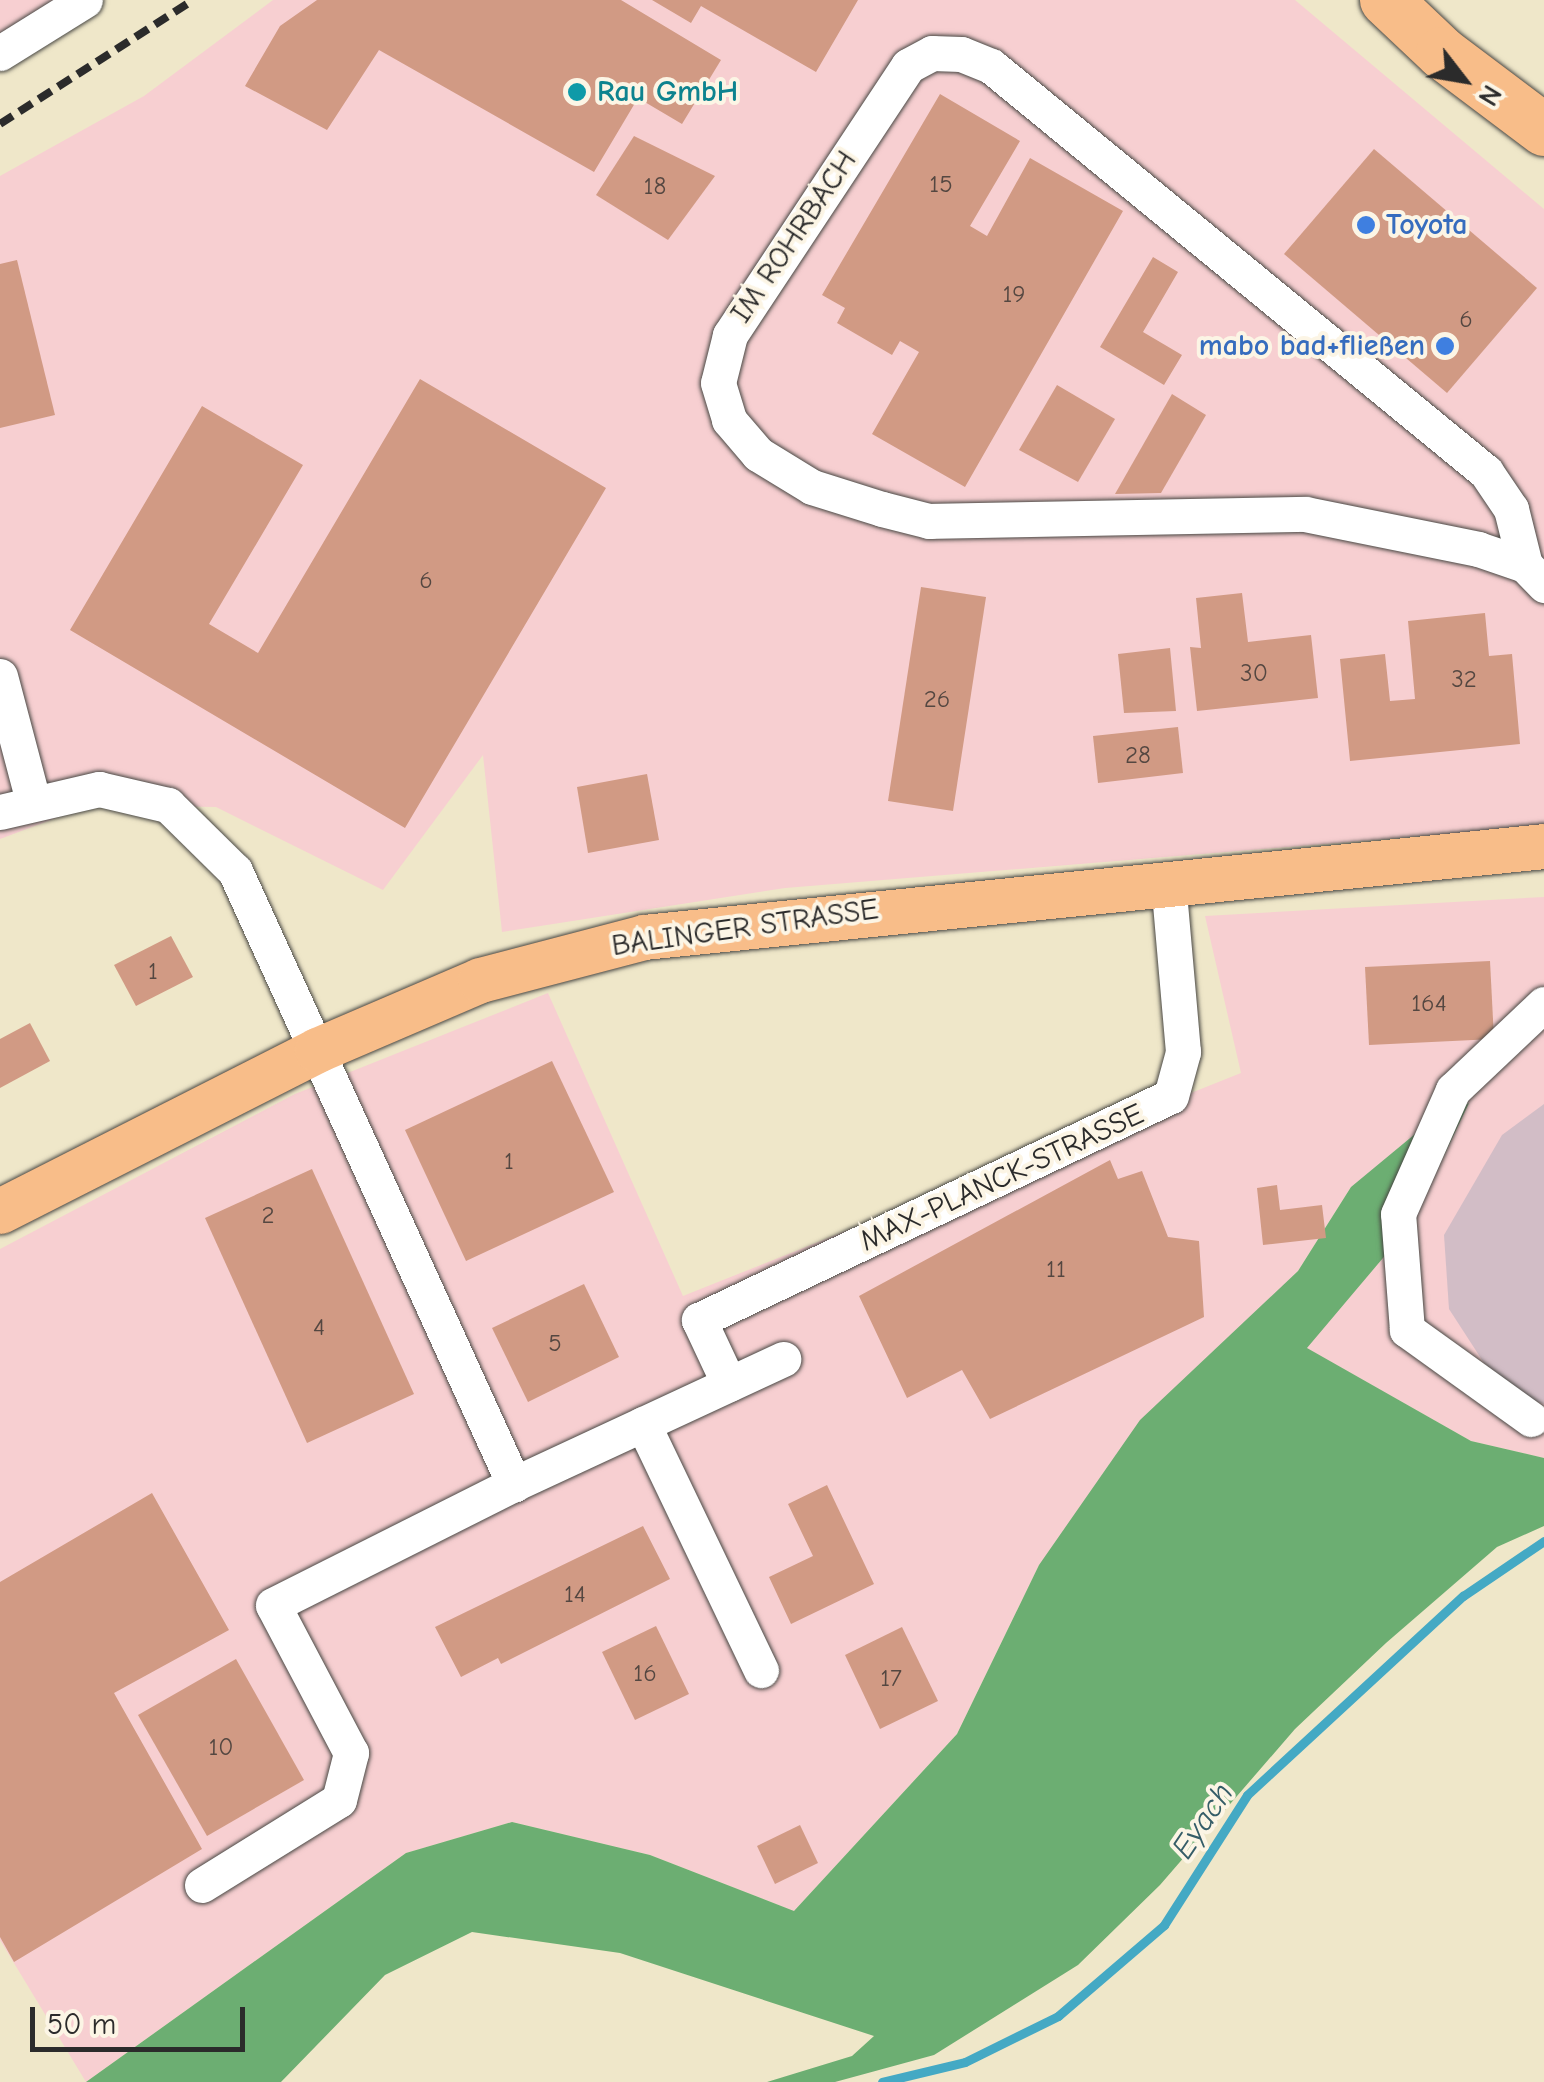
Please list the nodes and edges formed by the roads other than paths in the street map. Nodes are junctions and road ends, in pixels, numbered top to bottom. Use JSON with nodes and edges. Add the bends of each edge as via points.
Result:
{"nodes":[{"id":1,"x":84,"y":0,"type":"edge"},
{"id":2,"x":1386,"y":0,"type":"edge"},
{"id":3,"x":1416,"y":0,"type":"edge"},
{"id":4,"x":0,"y":53,"type":"edge"},
{"id":5,"x":1544,"y":91,"type":"edge"},
{"id":6,"x":1544,"y":130,"type":"edge"},
{"id":7,"x":1534,"y":575,"type":"edge"},
{"id":8,"x":0,"y":676,"type":"edge"},
{"id":9,"x":16,"y":806,"type":"edge"},
{"id":10,"x":1544,"y":846,"type":"edge"},
{"id":11,"x":1168,"y":880,"type":"junction"},
{"id":12,"x":1544,"y":1004,"type":"edge"},
{"id":13,"x":318,"y":1050,"type":"junction"},
{"id":14,"x":0,"y":1212,"type":"edge"},
{"id":15,"x":783,"y":1360,"type":"dead end"},
{"id":16,"x":729,"y":1384,"type":"junction"},
{"id":17,"x":1531,"y":1419,"type":"dead end"},
{"id":18,"x":642,"y":1424,"type":"junction"},
{"id":19,"x":514,"y":1484,"type":"junction"},
{"id":20,"x":760,"y":1670,"type":"dead end"},
{"id":21,"x":202,"y":1885,"type":"dead end"}],
"edges":[{"from":1,"to":4,"type":"street"},
{"from":2,"to":6,"type":"highway","via":[[1442,53]]},
{"from":3,"to":5,"type":"highway"},
{"from":7,"to":7,"type":"street","name":"IM ROHRBACH","via":[[1478,549],[1304,514],[929,520],[882,509],[812,486],[758,454],[728,420],[718,382],[730,335],[908,66],[932,53],[961,54],[990,66],[1486,472],[1511,509]]},
{"from":8,"to":9,"type":"street"},
{"from":9,"to":13,"type":"street","via":[[99,789],[168,804],[235,871]]},
{"from":10,"to":11,"type":"main road","name":"BALINGER STRASSE"},
{"from":11,"to":13,"type":"main road","name":"BALINGER STRASSE","via":[[644,937],[480,980]]},
{"from":11,"to":16,"type":"street","name":"MAX-PLANCK-STRASSE","via":[[1182,1052],[1172,1096],[698,1320]]},
{"from":12,"to":17,"type":"street","via":[[1453,1090],[1398,1214],[1406,1330]]},
{"from":13,"to":14,"type":"main road","name":"BALINGER STRASSE"},
{"from":13,"to":19,"type":"street"},
{"from":15,"to":16,"type":"street"},
{"from":16,"to":18,"type":"street"},
{"from":18,"to":19,"type":"street"},
{"from":18,"to":20,"type":"street"},
{"from":19,"to":21,"type":"street","via":[[273,1605],[351,1753],[339,1800]]}]}
